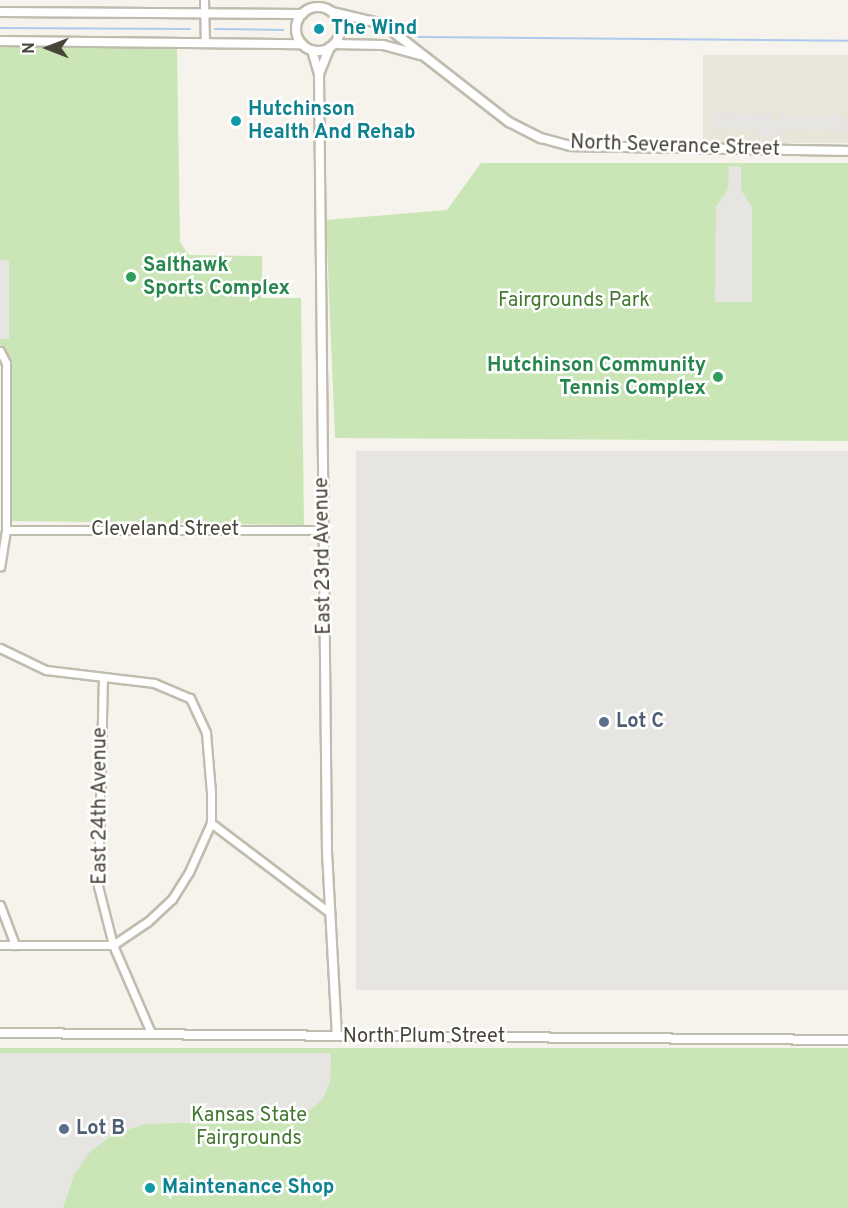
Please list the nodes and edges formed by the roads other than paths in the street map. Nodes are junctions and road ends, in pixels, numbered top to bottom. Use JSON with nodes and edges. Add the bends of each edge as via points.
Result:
{"nodes":[{"id":1,"x":204,"y":0,"type":"edge"},
{"id":2,"x":311,"y":4,"type":"edge"},
{"id":3,"x":327,"y":7,"type":"edge"},
{"id":4,"x":0,"y":12,"type":"edge"},
{"id":5,"x":204,"y":14,"type":"junction"},
{"id":6,"x":302,"y":14,"type":"junction"},
{"id":7,"x":0,"y":42,"type":"edge"},
{"id":8,"x":204,"y":43,"type":"junction"},
{"id":9,"x":302,"y":44,"type":"junction"},
{"id":10,"x":332,"y":45,"type":"junction"},
{"id":11,"x":312,"y":50,"type":"junction"},
{"id":12,"x":421,"y":55,"type":"junction"},
{"id":13,"x":319,"y":75,"type":"junction"},
{"id":14,"x":848,"y":151,"type":"edge"},
{"id":15,"x":1,"y":352,"type":"edge"},
{"id":16,"x":6,"y":530,"type":"junction"},
{"id":17,"x":323,"y":530,"type":"junction"},
{"id":18,"x":0,"y":567,"type":"edge"},
{"id":19,"x":0,"y":648,"type":"edge"},
{"id":20,"x":103,"y":677,"type":"junction"},
{"id":21,"x":211,"y":823,"type":"junction"},
{"id":22,"x":0,"y":905,"type":"edge"},
{"id":23,"x":330,"y":913,"type":"junction"},
{"id":24,"x":0,"y":945,"type":"edge"},
{"id":25,"x":15,"y":945,"type":"junction"},
{"id":26,"x":113,"y":945,"type":"junction"},
{"id":27,"x":0,"y":1033,"type":"edge"},
{"id":28,"x":151,"y":1033,"type":"junction"},
{"id":29,"x":337,"y":1036,"type":"junction"},
{"id":30,"x":848,"y":1040,"type":"edge"}],
"edges":[{"from":1,"to":5,"type":"street"},
{"from":2,"to":3,"type":"street"},
{"from":2,"to":6,"type":"street"},
{"from":3,"to":10,"type":"street","via":[[340,27]]},
{"from":3,"to":12,"type":"street","name":"North Severance Street","via":[[383,24],[405,38]]},
{"from":4,"to":5,"type":"street"},
{"from":5,"to":6,"type":"street"},
{"from":5,"to":8,"type":"street"},
{"from":6,"to":9,"type":"street","via":[[296,25]]},
{"from":7,"to":8,"type":"street"},
{"from":8,"to":9,"type":"street"},
{"from":9,"to":11,"type":"street"},
{"from":10,"to":11,"type":"street"},
{"from":10,"to":12,"type":"street","name":"North Severance Street","via":[[383,45]]},
{"from":10,"to":13,"type":"street","name":"East 23rd Avenue"},
{"from":11,"to":13,"type":"street","name":"East 23rd Avenue"},
{"from":12,"to":14,"type":"street","name":"North Severance Street","via":[[509,122],[541,138],[571,146]]},
{"from":13,"to":17,"type":"street","name":"East 23rd Avenue"},
{"from":15,"to":16,"type":"street","via":[[6,363]]},
{"from":16,"to":17,"type":"street","name":"Cleveland Street"},
{"from":16,"to":18,"type":"street"},
{"from":17,"to":23,"type":"street","name":"East 23rd Avenue"},
{"from":19,"to":20,"type":"street","via":[[46,670]]},
{"from":20,"to":21,"type":"street","via":[[154,683],[190,698],[206,734]]},
{"from":20,"to":26,"type":"street","name":"East 24th Avenue","via":[[98,886]]},
{"from":21,"to":23,"type":"street"},
{"from":21,"to":26,"type":"street","via":[[172,899]]},
{"from":22,"to":25,"type":"street"},
{"from":23,"to":29,"type":"street","name":"East 23rd Avenue"},
{"from":24,"to":25,"type":"street"},
{"from":25,"to":26,"type":"street"},
{"from":26,"to":28,"type":"street","name":"East 24th Avenue"},
{"from":27,"to":28,"type":"street","name":"North Plum Street"},
{"from":28,"to":29,"type":"street","name":"North Plum Street"},
{"from":29,"to":30,"type":"street","name":"North Plum Street"}]}
